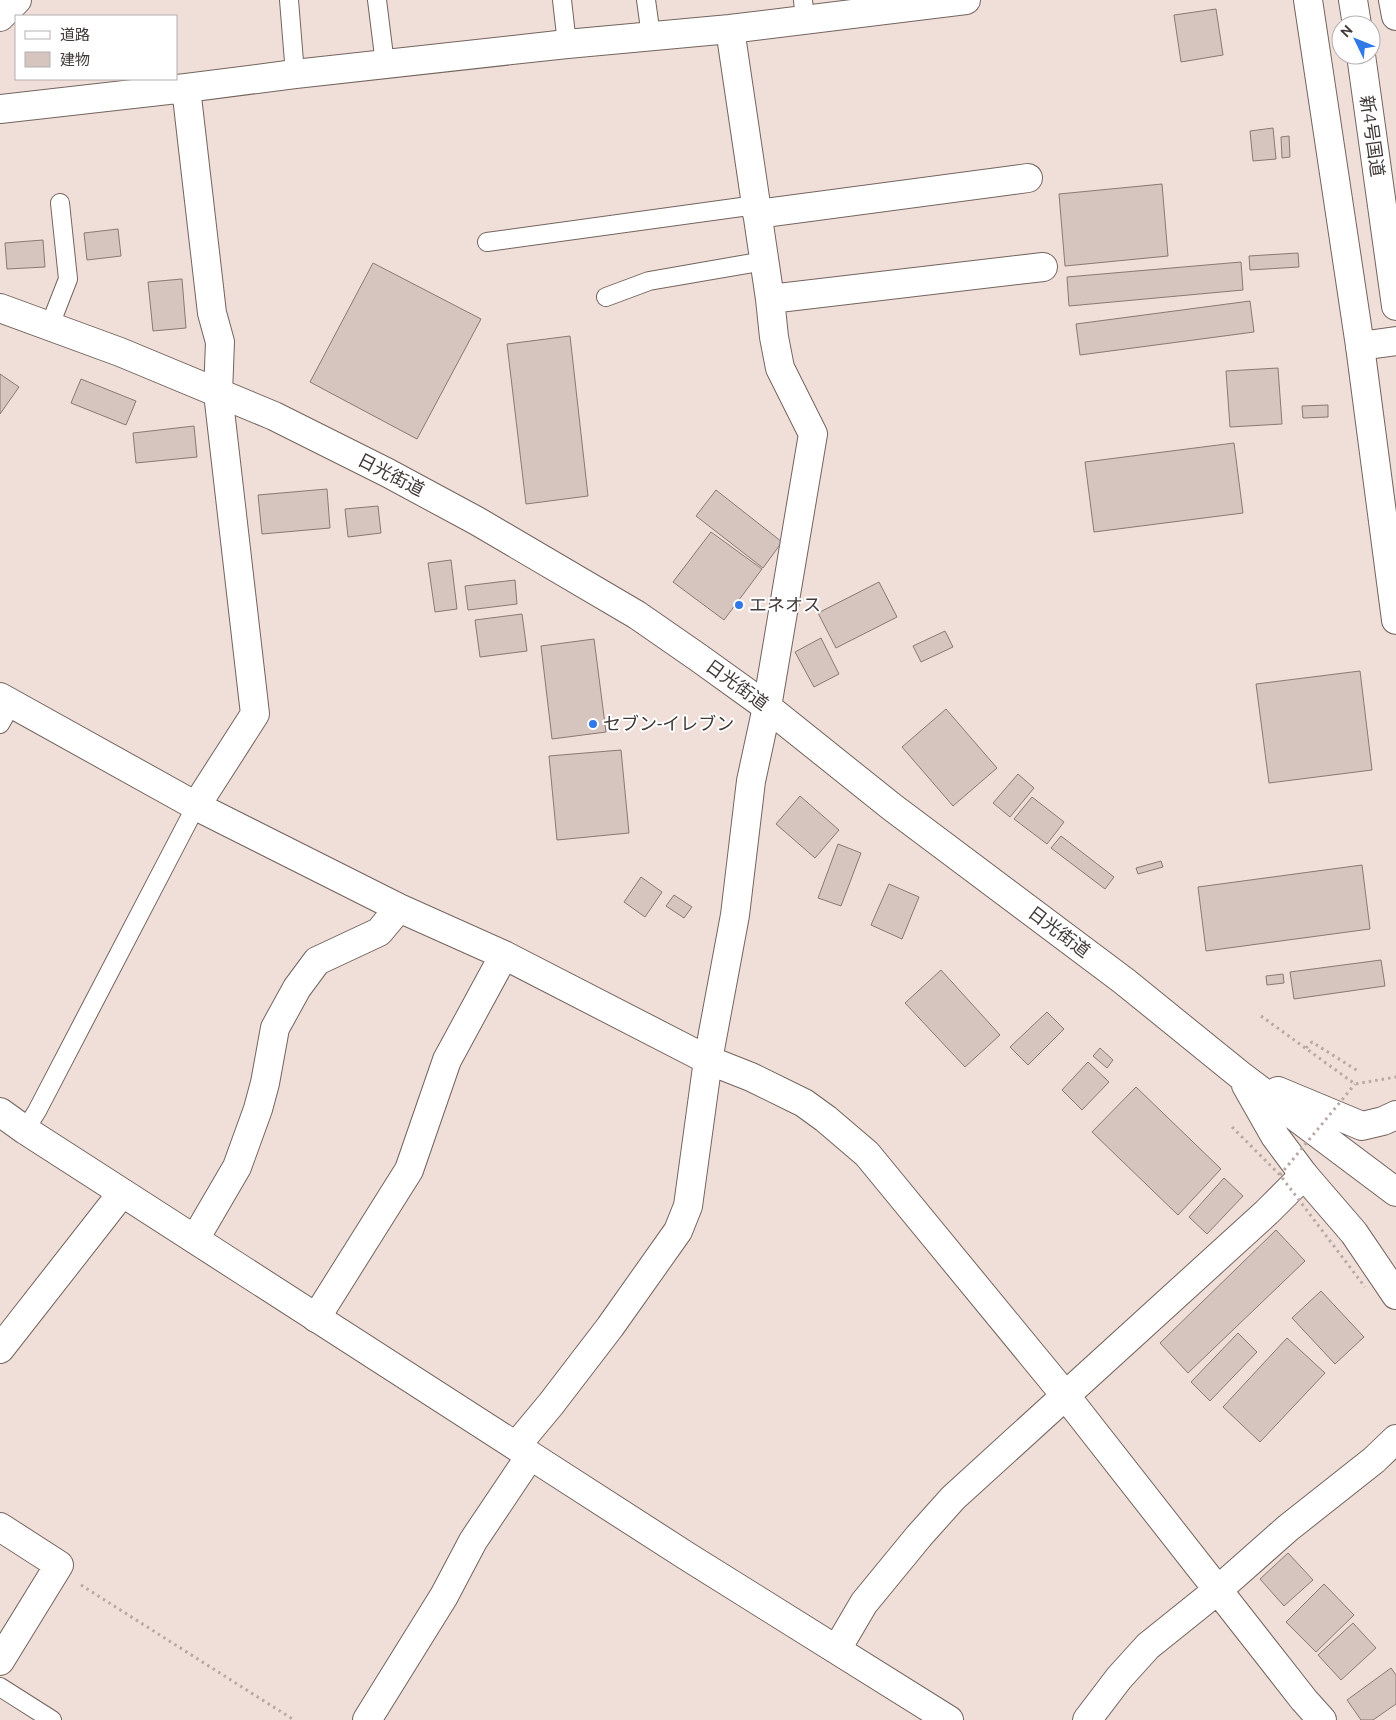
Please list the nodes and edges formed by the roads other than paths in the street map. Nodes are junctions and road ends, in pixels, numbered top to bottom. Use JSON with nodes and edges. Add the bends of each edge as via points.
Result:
{"nodes":[{"id":1,"x":17,"y":0,"type":"edge"},
{"id":2,"x":289,"y":0,"type":"edge"},
{"id":3,"x":377,"y":0,"type":"edge"},
{"id":4,"x":562,"y":0,"type":"edge"},
{"id":5,"x":646,"y":0,"type":"edge"},
{"id":6,"x":966,"y":0,"type":"edge"},
{"id":7,"x":1308,"y":0,"type":"edge"},
{"id":8,"x":1353,"y":0,"type":"edge"},
{"id":9,"x":1394,"y":0,"type":"edge"},
{"id":10,"x":886,"y":5,"type":"edge"},
{"id":11,"x":804,"y":10,"type":"edge"},
{"id":12,"x":1355,"y":15,"type":"edge"},
{"id":13,"x":1396,"y":16,"type":"edge"},
{"id":14,"x":0,"y":17,"type":"edge"},
{"id":15,"x":730,"y":29,"type":"junction"},
{"id":16,"x":651,"y":36,"type":"junction"},
{"id":17,"x":567,"y":44,"type":"junction"},
{"id":18,"x":385,"y":64,"type":"junction"},
{"id":19,"x":1362,"y":65,"type":"edge"},
{"id":20,"x":295,"y":74,"type":"junction"},
{"id":21,"x":186,"y":88,"type":"junction"},
{"id":22,"x":0,"y":109,"type":"edge"},
{"id":23,"x":1028,"y":178,"type":"dead end"},
{"id":24,"x":60,"y":203,"type":"dead end"},
{"id":25,"x":757,"y":210,"type":"junction"},
{"id":26,"x":487,"y":242,"type":"dead end"},
{"id":27,"x":764,"y":261,"type":"junction"},
{"id":28,"x":1043,"y":267,"type":"dead end"},
{"id":29,"x":606,"y":297,"type":"dead end"},
{"id":30,"x":770,"y":299,"type":"junction"},
{"id":31,"x":1396,"y":306,"type":"edge"},
{"id":32,"x":0,"y":308,"type":"edge"},
{"id":33,"x":50,"y":325,"type":"junction"},
{"id":34,"x":1396,"y":342,"type":"edge"},
{"id":35,"x":1360,"y":346,"type":"junction"},
{"id":36,"x":218,"y":393,"type":"junction"},
{"id":37,"x":1396,"y":620,"type":"edge"},
{"id":38,"x":767,"y":707,"type":"junction"},
{"id":39,"x":4,"y":708,"type":"edge"},
{"id":40,"x":196,"y":806,"type":"junction"},
{"id":41,"x":398,"y":908,"type":"junction"},
{"id":42,"x":504,"y":955,"type":"junction"},
{"id":43,"x":708,"y":1060,"type":"junction"},
{"id":44,"x":1240,"y":1075,"type":"junction"},
{"id":45,"x":0,"y":1112,"type":"edge"},
{"id":46,"x":1396,"y":1116,"type":"edge"},
{"id":47,"x":25,"y":1130,"type":"junction"},
{"id":48,"x":1292,"y":1175,"type":"junction"},
{"id":49,"x":1396,"y":1192,"type":"edge"},
{"id":50,"x":122,"y":1193,"type":"junction"},
{"id":51,"x":195,"y":1239,"type":"junction"},
{"id":52,"x":1396,"y":1295,"type":"edge"},
{"id":53,"x":316,"y":1318,"type":"junction"},
{"id":54,"x":0,"y":1349,"type":"edge"},
{"id":55,"x":1065,"y":1395,"type":"junction"},
{"id":56,"x":1396,"y":1439,"type":"edge"},
{"id":57,"x":523,"y":1451,"type":"junction"},
{"id":58,"x":0,"y":1527,"type":"edge"},
{"id":59,"x":1219,"y":1589,"type":"junction"},
{"id":60,"x":837,"y":1649,"type":"junction"},
{"id":61,"x":0,"y":1661,"type":"edge"},
{"id":62,"x":0,"y":1687,"type":"edge"},
{"id":63,"x":52,"y":1720,"type":"edge"},
{"id":64,"x":367,"y":1720,"type":"edge"},
{"id":65,"x":949,"y":1720,"type":"edge"},
{"id":66,"x":1086,"y":1720,"type":"edge"},
{"id":67,"x":1322,"y":1720,"type":"edge"}],
"edges":[{"from":1,"to":14,"type":"main road"},
{"from":2,"to":20,"type":"lane"},
{"from":3,"to":18,"type":"lane"},
{"from":4,"to":17,"type":"lane"},
{"from":5,"to":16,"type":"lane"},
{"from":6,"to":10,"type":"main road"},
{"from":7,"to":35,"type":"main road"},
{"from":8,"to":12,"type":"main road"},
{"from":9,"to":13,"type":"main road"},
{"from":10,"to":11,"type":"main road"},
{"from":11,"to":15,"type":"main road"},
{"from":15,"to":16,"type":"main road"},
{"from":15,"to":25,"type":"main road"},
{"from":16,"to":17,"type":"main road"},
{"from":17,"to":18,"type":"main road"},
{"from":18,"to":20,"type":"main road"},
{"from":19,"to":31,"type":"main road","name":"新4号国道"},
{"from":20,"to":21,"type":"main road"},
{"from":21,"to":22,"type":"main road"},
{"from":21,"to":36,"type":"main road","via":[[212,314],[220,342]]},
{"from":23,"to":25,"type":"main road"},
{"from":24,"to":33,"type":"lane","via":[[68,279]]},
{"from":25,"to":26,"type":"lane"},
{"from":25,"to":27,"type":"main road"},
{"from":27,"to":29,"type":"lane","via":[[648,281]]},
{"from":27,"to":30,"type":"main road"},
{"from":28,"to":30,"type":"main road"},
{"from":30,"to":38,"type":"main road","via":[[780,368],[812,434]]},
{"from":32,"to":33,"type":"main road","name":"日光街道"},
{"from":33,"to":36,"type":"main road","name":"日光街道"},
{"from":34,"to":35,"type":"main road"},
{"from":35,"to":37,"type":"main road"},
{"from":36,"to":38,"type":"main road","name":"日光街道","via":[[274,416],[485,526],[637,615]]},
{"from":36,"to":40,"type":"main road","via":[[254,714]]},
{"from":38,"to":43,"type":"main road","via":[[751,781],[735,916]]},
{"from":38,"to":44,"type":"main road","name":"日光街道","via":[[892,807],[1124,981]]},
{"from":39,"to":40,"type":"main road"},
{"from":40,"to":41,"type":"main road"},
{"from":40,"to":47,"type":"lane"},
{"from":41,"to":42,"type":"main road"},
{"from":41,"to":51,"type":"main road","via":[[379,932],[317,961],[297,988],[275,1028],[258,1109],[237,1167]]},
{"from":42,"to":43,"type":"main road"},
{"from":42,"to":53,"type":"main road","via":[[448,1060],[409,1170]]},
{"from":43,"to":55,"type":"main road","via":[[804,1103],[867,1154]]},
{"from":43,"to":57,"type":"main road","via":[[688,1206],[678,1231],[569,1381]]},
{"from":44,"to":46,"type":"main road","via":[[1362,1126]]},
{"from":44,"to":48,"type":"main road","via":[[1275,1136]]},
{"from":44,"to":49,"type":"main road","name":"日光街道"},
{"from":45,"to":47,"type":"main road"},
{"from":47,"to":50,"type":"main road"},
{"from":48,"to":52,"type":"main road","via":[[1354,1233]]},
{"from":48,"to":55,"type":"main road","via":[[1267,1212]]},
{"from":50,"to":51,"type":"main road"},
{"from":50,"to":54,"type":"main road"},
{"from":51,"to":53,"type":"main road"},
{"from":53,"to":57,"type":"main road"},
{"from":55,"to":59,"type":"main road"},
{"from":55,"to":60,"type":"main road","via":[[953,1498],[864,1603]]},
{"from":56,"to":59,"type":"main road"},
{"from":57,"to":60,"type":"main road"},
{"from":57,"to":64,"type":"main road","via":[[444,1596]]},
{"from":58,"to":61,"type":"main road","via":[[59,1565]]},
{"from":59,"to":66,"type":"main road","via":[[1148,1646]]},
{"from":59,"to":67,"type":"main road"},
{"from":60,"to":65,"type":"main road"},
{"from":62,"to":63,"type":"lane"}]}
